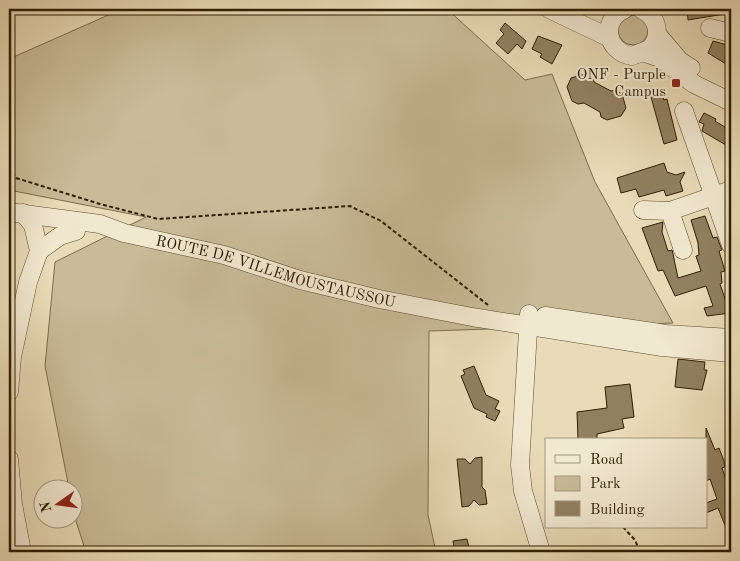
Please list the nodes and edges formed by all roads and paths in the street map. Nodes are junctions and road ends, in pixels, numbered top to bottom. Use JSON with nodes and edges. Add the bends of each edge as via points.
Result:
{"nodes":[{"id":1,"x":549,"y":9,"type":"edge"},
{"id":2,"x":641,"y":9,"type":"edge"},
{"id":3,"x":618,"y":14,"type":"edge"},
{"id":4,"x":566,"y":17,"type":"junction"},
{"id":5,"x":655,"y":21,"type":"edge"},
{"id":6,"x":710,"y":28,"type":"dead end"},
{"id":7,"x":731,"y":33,"type":"edge"},
{"id":8,"x":612,"y":42,"type":"junction"},
{"id":9,"x":639,"y":54,"type":"junction"},
{"id":10,"x":730,"y":101,"type":"edge"},
{"id":11,"x":684,"y":111,"type":"dead end"},
{"id":12,"x":9,"y":167,"type":"edge"},
{"id":13,"x":723,"y":192,"type":"edge"},
{"id":14,"x":643,"y":210,"type":"dead end"},
{"id":15,"x":670,"y":211,"type":"junction"},
{"id":16,"x":18,"y":218,"type":"edge"},
{"id":17,"x":76,"y":231,"type":"junction"},
{"id":18,"x":124,"y":233,"type":"junction"},
{"id":19,"x":731,"y":245,"type":"edge"},
{"id":20,"x":683,"y":250,"type":"dead end"},
{"id":21,"x":39,"y":251,"type":"junction"},
{"id":22,"x":427,"y":308,"type":"junction"},
{"id":23,"x":495,"y":311,"type":"junction"},
{"id":24,"x":529,"y":320,"type":"junction"},
{"id":25,"x":731,"y":338,"type":"edge"},
{"id":26,"x":731,"y":353,"type":"edge"},
{"id":27,"x":9,"y":392,"type":"edge"},
{"id":28,"x":9,"y":459,"type":"edge"},
{"id":29,"x":531,"y":522,"type":"junction"},
{"id":30,"x":624,"y":528,"type":"edge"},
{"id":31,"x":526,"y":539,"type":"dead end"},
{"id":32,"x":22,"y":552,"type":"edge"},
{"id":33,"x":542,"y":552,"type":"edge"},
{"id":34,"x":640,"y":552,"type":"edge"}],
"edges":[{"from":1,"to":4,"type":"street"},
{"from":2,"to":5,"type":"street"},
{"from":3,"to":4,"type":"street","via":[[593,23]]},
{"from":3,"to":8,"type":"street","via":[[609,27]]},
{"from":4,"to":8,"type":"street"},
{"from":5,"to":9,"type":"street","via":[[653,45]]},
{"from":5,"to":10,"type":"street","via":[[680,61],[708,80]]},
{"from":6,"to":7,"type":"street"},
{"from":8,"to":9,"type":"street","via":[[622,54]]},
{"from":9,"to":10,"type":"street","via":[[660,58],[694,84]]},
{"from":11,"to":13,"type":"street"},
{"from":12,"to":23,"type":"path","via":[[16,178],[158,218],[350,206],[381,221]]},
{"from":13,"to":15,"type":"street"},
{"from":13,"to":19,"type":"street"},
{"from":14,"to":15,"type":"street"},
{"from":15,"to":20,"type":"street"},
{"from":16,"to":17,"type":"street","name":"ROUTE DE VILLEMOUSTAUSSOU"},
{"from":16,"to":18,"type":"street","name":"ROUTE DE VILLEMOUSTAUSSOU","via":[[100,224]]},
{"from":16,"to":21,"type":"street"},
{"from":17,"to":18,"type":"street","name":"ROUTE DE VILLEMOUSTAUSSOU"},
{"from":17,"to":21,"type":"street","via":[[60,236]]},
{"from":18,"to":22,"type":"street","name":"ROUTE DE VILLEMOUSTAUSSOU","via":[[224,255],[300,280]]},
{"from":21,"to":27,"type":"street","via":[[28,282],[12,356]]},
{"from":22,"to":23,"type":"street","name":"ROUTE DE VILLEMOUSTAUSSOU"},
{"from":22,"to":24,"type":"street","name":"ROUTE DE VILLEMOUSTAUSSOU"},
{"from":23,"to":24,"type":"street","name":"ROUTE DE VILLEMOUSTAUSSOU"},
{"from":24,"to":25,"type":"street","name":"ROUTE DE VILLEMOUSTAUSSOU"},
{"from":24,"to":26,"type":"street","name":"ROUTE DE VILLEMOUSTAUSSOU","via":[[662,347]]},
{"from":24,"to":29,"type":"street","via":[[520,465]]},
{"from":28,"to":32,"type":"street"},
{"from":29,"to":31,"type":"street"},
{"from":29,"to":33,"type":"street"},
{"from":30,"to":34,"type":"path","via":[[635,540]]}]}
